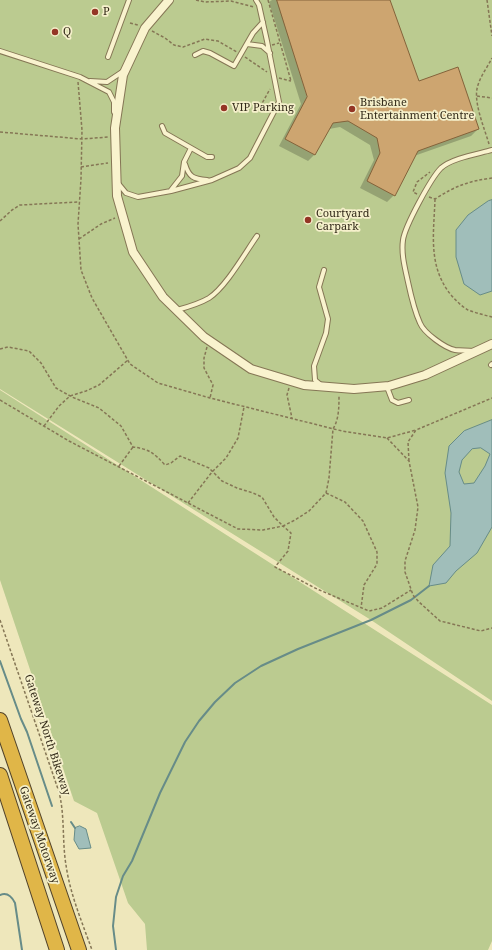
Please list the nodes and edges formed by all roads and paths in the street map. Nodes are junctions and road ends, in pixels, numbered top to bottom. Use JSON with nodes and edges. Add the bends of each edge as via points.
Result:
{"nodes":[{"id":1,"x":128,"y":0,"type":"edge"},
{"id":2,"x":169,"y":0,"type":"edge"},
{"id":3,"x":196,"y":0,"type":"edge"},
{"id":4,"x":256,"y":0,"type":"edge"},
{"id":5,"x":268,"y":0,"type":"edge"},
{"id":6,"x":487,"y":0,"type":"edge"},
{"id":7,"x":259,"y":5,"type":"junction"},
{"id":8,"x":263,"y":22,"type":"junction"},
{"id":9,"x":492,"y":36,"type":"edge"},
{"id":10,"x":247,"y":44,"type":"junction"},
{"id":11,"x":0,"y":51,"type":"edge"},
{"id":12,"x":270,"y":53,"type":"junction"},
{"id":13,"x":195,"y":55,"type":"dead end"},
{"id":14,"x":108,"y":57,"type":"dead end"},
{"id":15,"x":492,"y":58,"type":"edge"},
{"id":16,"x":126,"y":70,"type":"junction"},
{"id":17,"x":88,"y":81,"type":"junction"},
{"id":18,"x":291,"y":81,"type":"dead end"},
{"id":19,"x":270,"y":90,"type":"dead end"},
{"id":20,"x":477,"y":96,"type":"junction"},
{"id":21,"x":492,"y":98,"type":"edge"},
{"id":22,"x":254,"y":104,"type":"dead end"},
{"id":23,"x":260,"y":107,"type":"junction"},
{"id":24,"x":273,"y":112,"type":"junction"},
{"id":25,"x":162,"y":126,"type":"dead end"},
{"id":26,"x":0,"y":132,"type":"edge"},
{"id":27,"x":115,"y":132,"type":"junction"},
{"id":28,"x":191,"y":148,"type":"junction"},
{"id":29,"x":491,"y":148,"type":"edge"},
{"id":30,"x":212,"y":157,"type":"dead end"},
{"id":31,"x":116,"y":162,"type":"junction"},
{"id":32,"x":184,"y":162,"type":"junction"},
{"id":33,"x":81,"y":167,"type":"dead end"},
{"id":34,"x":492,"y":178,"type":"edge"},
{"id":35,"x":212,"y":180,"type":"junction"},
{"id":36,"x":117,"y":182,"type":"junction"},
{"id":37,"x":171,"y":190,"type":"junction"},
{"id":38,"x":413,"y":192,"type":"dead end"},
{"id":39,"x":418,"y":194,"type":"dead end"},
{"id":40,"x":429,"y":197,"type":"dead end"},
{"id":41,"x":435,"y":199,"type":"junction"},
{"id":42,"x":79,"y":202,"type":"dead end"},
{"id":43,"x":123,"y":217,"type":"junction"},
{"id":44,"x":0,"y":221,"type":"edge"},
{"id":45,"x":257,"y":236,"type":"dead end"},
{"id":46,"x":79,"y":240,"type":"dead end"},
{"id":47,"x":324,"y":270,"type":"dead end"},
{"id":48,"x":177,"y":310,"type":"junction"},
{"id":49,"x":492,"y":317,"type":"edge"},
{"id":50,"x":211,"y":342,"type":"junction"},
{"id":51,"x":492,"y":344,"type":"edge"},
{"id":52,"x":0,"y":349,"type":"edge"},
{"id":53,"x":478,"y":351,"type":"junction"},
{"id":54,"x":128,"y":360,"type":"dead end"},
{"id":55,"x":290,"y":380,"type":"junction"},
{"id":56,"x":323,"y":386,"type":"junction"},
{"id":57,"x":339,"y":387,"type":"junction"},
{"id":58,"x":387,"y":387,"type":"junction"},
{"id":59,"x":70,"y":396,"type":"junction"},
{"id":60,"x":210,"y":398,"type":"dead end"},
{"id":61,"x":492,"y":398,"type":"edge"},
{"id":62,"x":0,"y":400,"type":"edge"},
{"id":63,"x":409,"y":400,"type":"dead end"},
{"id":64,"x":244,"y":407,"type":"dead end"},
{"id":65,"x":292,"y":418,"type":"dead end"},
{"id":66,"x":44,"y":426,"type":"junction"},
{"id":67,"x":387,"y":438,"type":"dead end"},
{"id":68,"x":133,"y":446,"type":"junction"},
{"id":69,"x":409,"y":461,"type":"junction"},
{"id":70,"x":119,"y":466,"type":"junction"},
{"id":71,"x":212,"y":472,"type":"junction"},
{"id":72,"x":326,"y":493,"type":"junction"},
{"id":73,"x":188,"y":502,"type":"junction"},
{"id":74,"x":283,"y":526,"type":"junction"},
{"id":75,"x":411,"y":590,"type":"junction"},
{"id":76,"x":361,"y":608,"type":"junction"},
{"id":77,"x":0,"y":620,"type":"edge"},
{"id":78,"x":492,"y":628,"type":"edge"},
{"id":79,"x":0,"y":720,"type":"edge"},
{"id":80,"x":0,"y":775,"type":"edge"},
{"id":81,"x":57,"y":950,"type":"edge"},
{"id":82,"x":79,"y":950,"type":"edge"},
{"id":83,"x":92,"y":950,"type":"edge"}],
"edges":[{"from":1,"to":14,"type":"lane"},
{"from":2,"to":16,"type":"street","via":[[145,28]]},
{"from":3,"to":7,"type":"path","via":[[231,1],[254,8]]},
{"from":4,"to":7,"type":"lane"},
{"from":5,"to":18,"type":"path"},
{"from":6,"to":9,"type":"path"},
{"from":7,"to":8,"type":"lane"},
{"from":8,"to":10,"type":"lane"},
{"from":8,"to":12,"type":"lane"},
{"from":10,"to":12,"type":"lane","via":[[262,46]]},
{"from":10,"to":13,"type":"lane","via":[[234,66],[203,51]]},
{"from":11,"to":17,"type":"lane"},
{"from":12,"to":24,"type":"lane","via":[[279,102]]},
{"from":15,"to":20,"type":"path","via":[[482,76]]},
{"from":16,"to":17,"type":"lane","via":[[107,82]]},
{"from":16,"to":27,"type":"street","via":[[123,75]]},
{"from":17,"to":27,"type":"lane","via":[[109,92],[114,102]]},
{"from":19,"to":23,"type":"path"},
{"from":20,"to":21,"type":"path"},
{"from":20,"to":29,"type":"path"},
{"from":22,"to":23,"type":"path"},
{"from":23,"to":24,"type":"path"},
{"from":24,"to":35,"type":"lane","via":[[250,158],[239,168]]},
{"from":25,"to":28,"type":"lane","via":[[165,134]]},
{"from":26,"to":27,"type":"path","via":[[82,139]]},
{"from":27,"to":31,"type":"street"},
{"from":28,"to":30,"type":"lane"},
{"from":28,"to":32,"type":"lane"},
{"from":29,"to":53,"type":"lane","via":[[442,167],[415,211],[403,240],[402,257],[420,324],[438,342],[454,350]]},
{"from":31,"to":33,"type":"path"},
{"from":31,"to":36,"type":"street"},
{"from":32,"to":35,"type":"lane","via":[[190,176]]},
{"from":32,"to":37,"type":"lane","via":[[182,176]]},
{"from":34,"to":41,"type":"path","via":[[470,181],[448,190]]},
{"from":35,"to":37,"type":"lane"},
{"from":36,"to":37,"type":"lane","via":[[126,192],[138,197]]},
{"from":36,"to":43,"type":"street","via":[[117,196]]},
{"from":38,"to":39,"type":"path"},
{"from":40,"to":41,"type":"path"},
{"from":41,"to":49,"type":"path","via":[[432,236],[435,262],[441,280],[452,297],[467,309]]},
{"from":42,"to":44,"type":"path","via":[[20,205]]},
{"from":43,"to":46,"type":"path","via":[[101,224]]},
{"from":43,"to":48,"type":"street","via":[[133,252],[162,296]]},
{"from":45,"to":48,"type":"lane","via":[[225,282],[210,297],[193,306]]},
{"from":47,"to":56,"type":"lane","via":[[319,287],[328,319],[326,333],[314,366],[316,380]]},
{"from":48,"to":50,"type":"street"},
{"from":50,"to":55,"type":"street","via":[[251,369]]},
{"from":50,"to":60,"type":"path","via":[[204,358],[204,368],[212,385]]},
{"from":51,"to":53,"type":"street"},
{"from":52,"to":59,"type":"path","via":[[8,347],[29,351],[41,363],[56,388]]},
{"from":53,"to":58,"type":"street","via":[[425,375]]},
{"from":54,"to":59,"type":"path","via":[[99,385]]},
{"from":55,"to":56,"type":"street","via":[[304,385]]},
{"from":55,"to":65,"type":"path","via":[[287,395]]},
{"from":56,"to":57,"type":"street"},
{"from":57,"to":58,"type":"street"},
{"from":57,"to":72,"type":"path","via":[[339,405],[333,428]]},
{"from":58,"to":63,"type":"lane","via":[[392,400],[398,403]]},
{"from":59,"to":66,"type":"path"},
{"from":59,"to":68,"type":"path","via":[[100,408],[121,426]]},
{"from":61,"to":69,"type":"path","via":[[416,430],[408,442]]},
{"from":62,"to":66,"type":"path"},
{"from":64,"to":71,"type":"path","via":[[238,438],[226,458]]},
{"from":66,"to":70,"type":"path"},
{"from":67,"to":69,"type":"path"},
{"from":68,"to":70,"type":"path"},
{"from":68,"to":71,"type":"path","via":[[146,448],[165,465],[180,456],[209,468]]},
{"from":69,"to":75,"type":"path","via":[[418,507],[416,530],[404,561]]},
{"from":70,"to":73,"type":"path"},
{"from":71,"to":73,"type":"path"},
{"from":71,"to":74,"type":"path","via":[[236,488],[262,497],[274,517]]},
{"from":72,"to":74,"type":"path","via":[[309,511]]},
{"from":72,"to":76,"type":"path","via":[[345,502],[363,521],[377,552],[377,564],[364,585]]},
{"from":73,"to":74,"type":"path","via":[[238,529],[263,530]]},
{"from":74,"to":76,"type":"path","via":[[291,533],[288,551],[275,567]]},
{"from":75,"to":76,"type":"path","via":[[382,608],[369,612]]},
{"from":75,"to":78,"type":"path","via":[[419,602],[440,621],[481,631]]},
{"from":77,"to":83,"type":"path","name":"Gateway North Bikeway","via":[[59,792],[67,871]]},
{"from":79,"to":82,"type":"highway","name":"Gateway Motorway"},
{"from":80,"to":81,"type":"highway","name":"Gateway Motorway"}]}
